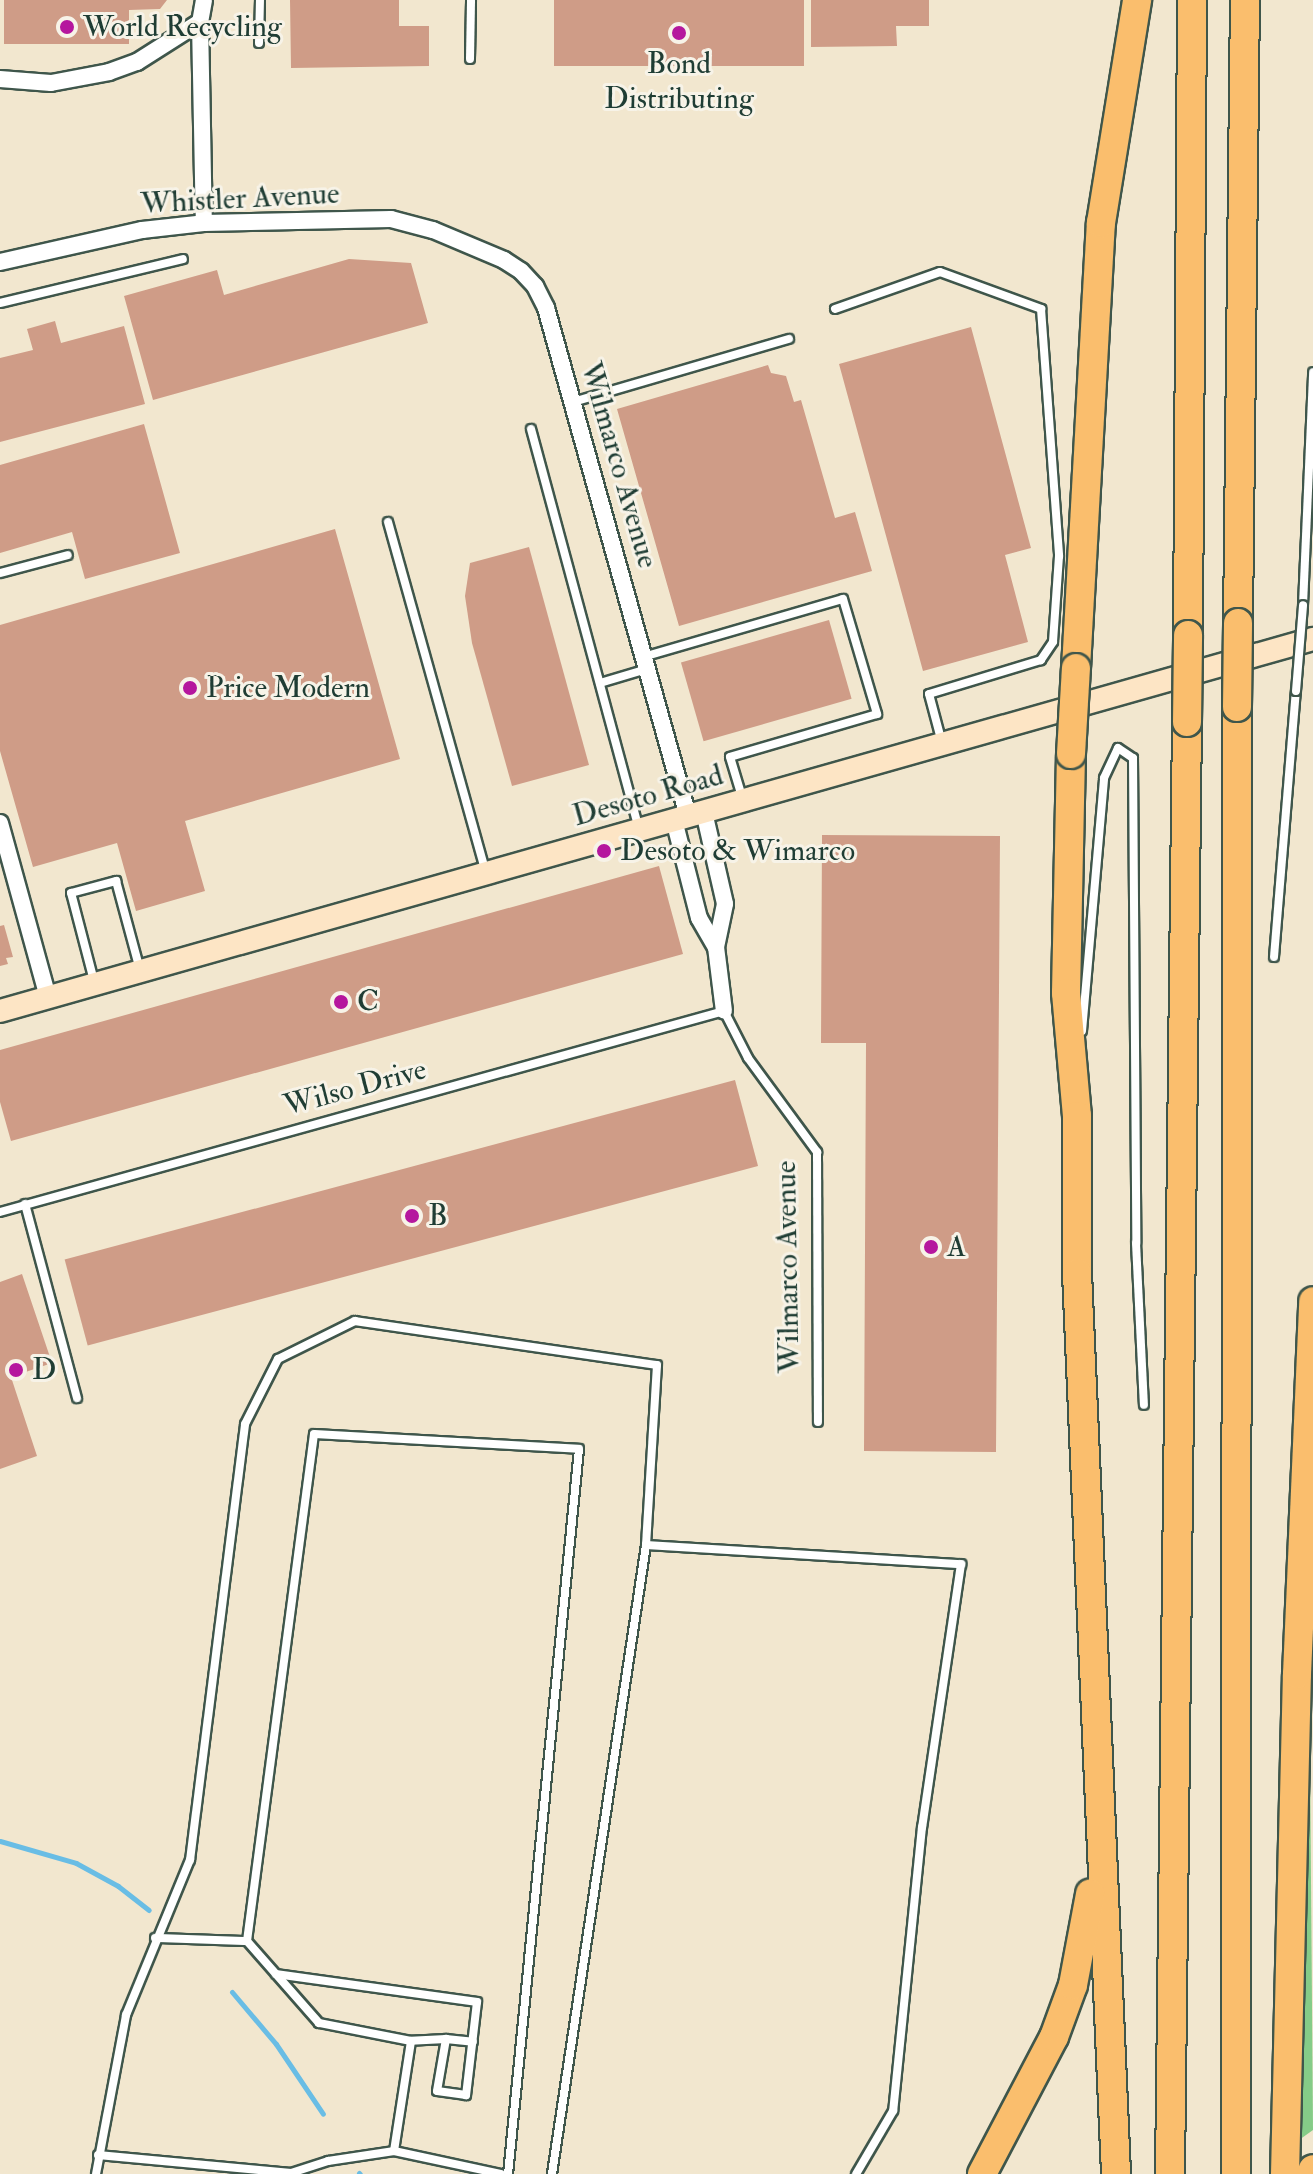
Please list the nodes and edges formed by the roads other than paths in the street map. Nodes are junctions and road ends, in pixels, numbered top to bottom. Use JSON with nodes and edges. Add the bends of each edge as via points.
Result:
{"nodes":[{"id":1,"x":204,"y":0,"type":"edge"},
{"id":2,"x":260,"y":0,"type":"edge"},
{"id":3,"x":471,"y":0,"type":"edge"},
{"id":4,"x":1137,"y":0,"type":"edge"},
{"id":5,"x":1192,"y":0,"type":"edge"},
{"id":6,"x":1245,"y":0,"type":"edge"},
{"id":7,"x":200,"y":22,"type":"junction"},
{"id":8,"x":259,"y":43,"type":"dead end"},
{"id":9,"x":470,"y":59,"type":"dead end"},
{"id":10,"x":0,"y":79,"type":"edge"},
{"id":11,"x":391,"y":219,"type":"joint"},
{"id":12,"x":204,"y":223,"type":"junction"},
{"id":13,"x":183,"y":259,"type":"dead end"},
{"id":14,"x":0,"y":262,"type":"edge"},
{"id":15,"x":0,"y":303,"type":"edge"},
{"id":16,"x":835,"y":309,"type":"dead end"},
{"id":17,"x":789,"y":339,"type":"dead end"},
{"id":18,"x":1313,"y":372,"type":"edge"},
{"id":19,"x":572,"y":402,"type":"junction"},
{"id":20,"x":531,"y":429,"type":"dead end"},
{"id":21,"x":388,"y":522,"type":"dead end"},
{"id":22,"x":68,"y":555,"type":"dead end"},
{"id":23,"x":0,"y":573,"type":"edge"},
{"id":24,"x":1313,"y":639,"type":"edge"},
{"id":25,"x":645,"y":663,"type":"junction"},
{"id":26,"x":600,"y":683,"type":"junction"},
{"id":27,"x":942,"y":744,"type":"junction"},
{"id":28,"x":743,"y":800,"type":"junction"},
{"id":29,"x":688,"y":816,"type":"junction"},
{"id":30,"x":0,"y":823,"type":"edge"},
{"id":31,"x":640,"y":830,"type":"junction"},
{"id":32,"x":6,"y":869,"type":"edge"},
{"id":33,"x":486,"y":873,"type":"junction"},
{"id":34,"x":716,"y":947,"type":"junction"},
{"id":35,"x":1274,"y":957,"type":"dead end"},
{"id":36,"x":140,"y":971,"type":"junction"},
{"id":37,"x":95,"y":984,"type":"junction"},
{"id":38,"x":48,"y":997,"type":"junction"},
{"id":39,"x":0,"y":1011,"type":"edge"},
{"id":40,"x":724,"y":1011,"type":"junction"},
{"id":41,"x":1077,"y":1116,"type":"junction"},
{"id":42,"x":25,"y":1204,"type":"junction"},
{"id":43,"x":0,"y":1212,"type":"edge"},
{"id":44,"x":1313,"y":1301,"type":"edge"},
{"id":45,"x":77,"y":1398,"type":"dead end"},
{"id":46,"x":1144,"y":1405,"type":"dead end"},
{"id":47,"x":818,"y":1422,"type":"dead end"},
{"id":48,"x":646,"y":1545,"type":"junction"},
{"id":49,"x":1095,"y":1734,"type":"junction"},
{"id":50,"x":155,"y":1938,"type":"junction"},
{"id":51,"x":247,"y":1941,"type":"junction"},
{"id":52,"x":276,"y":1974,"type":"junction"},
{"id":53,"x":446,"y":2039,"type":"junction"},
{"id":54,"x":411,"y":2041,"type":"junction"},
{"id":55,"x":473,"y":2042,"type":"junction"},
{"id":56,"x":394,"y":2151,"type":"junction"},
{"id":57,"x":98,"y":2155,"type":"junction"},
{"id":58,"x":96,"y":2174,"type":"edge"},
{"id":59,"x":501,"y":2174,"type":"edge"},
{"id":60,"x":508,"y":2174,"type":"edge"},
{"id":61,"x":552,"y":2174,"type":"edge"},
{"id":62,"x":856,"y":2174,"type":"edge"},
{"id":63,"x":982,"y":2174,"type":"edge"},
{"id":64,"x":1116,"y":2174,"type":"edge"},
{"id":65,"x":1170,"y":2174,"type":"edge"},
{"id":66,"x":1236,"y":2174,"type":"edge"},
{"id":67,"x":1285,"y":2174,"type":"edge"}],
"edges":[{"from":1,"to":7,"type":"street"},
{"from":2,"to":8,"type":"lane"},
{"from":3,"to":9,"type":"lane"},
{"from":4,"to":41,"type":"highway","bridge":true,"via":[[1101,223],[1071,754],[1066,993]]},
{"from":5,"to":65,"type":"highway","bridge":true},
{"from":6,"to":66,"type":"highway","bridge":true,"via":[[1237,707]]},
{"from":7,"to":10,"type":"street","via":[[137,62],[109,72],[51,83]]},
{"from":7,"to":12,"type":"street"},
{"from":11,"to":12,"type":"street","name":"Whistler Avenue"},
{"from":11,"to":19,"type":"street","name":"Wilmarco Avenue","via":[[433,230],[521,271],[546,308]]},
{"from":12,"to":14,"type":"street","name":"Whistler Avenue","via":[[142,230]]},
{"from":13,"to":15,"type":"lane"},
{"from":16,"to":27,"type":"lane","via":[[940,272],[1041,309],[1059,556],[1053,642],[1041,660],[929,694]]},
{"from":17,"to":19,"type":"lane"},
{"from":18,"to":35,"type":"lane","bridge":true,"via":[[1303,605]]},
{"from":19,"to":25,"type":"street","name":"Wilmarco Avenue"},
{"from":20,"to":26,"type":"lane"},
{"from":21,"to":33,"type":"lane"},
{"from":22,"to":23,"type":"lane"},
{"from":24,"to":27,"type":"street","name":"Desoto Road"},
{"from":25,"to":26,"type":"lane"},
{"from":25,"to":28,"type":"lane","via":[[843,599],[877,714],[730,757]]},
{"from":25,"to":29,"type":"street","name":"Wilmarco Avenue"},
{"from":26,"to":31,"type":"lane"},
{"from":27,"to":28,"type":"street","name":"Desoto Road"},
{"from":28,"to":29,"type":"street","name":"Desoto Road"},
{"from":29,"to":31,"type":"street","name":"Desoto Road"},
{"from":29,"to":34,"type":"street","name":"Wilmarco Avenue","via":[[699,918]]},
{"from":29,"to":34,"type":"street","name":"Wilmarco Avenue","via":[[725,904]]},
{"from":30,"to":32,"type":"street"},
{"from":31,"to":33,"type":"street","name":"Desoto Road"},
{"from":32,"to":38,"type":"street"},
{"from":33,"to":36,"type":"street","name":"Desoto Road"},
{"from":34,"to":40,"type":"street","name":"Wilmarco Avenue"},
{"from":36,"to":37,"type":"street","name":"Desoto Road"},
{"from":36,"to":37,"type":"lane","via":[[116,881],[71,893]]},
{"from":37,"to":38,"type":"street","name":"Desoto Road"},
{"from":38,"to":39,"type":"street","name":"Desoto Road"},
{"from":40,"to":42,"type":"lane","name":"Wilso Drive"},
{"from":40,"to":47,"type":"lane","name":"Wilmarco Avenue","via":[[748,1058],[817,1152]]},
{"from":41,"to":46,"type":"lane","via":[[1104,778],[1118,748],[1133,758],[1136,1243]]},
{"from":41,"to":49,"type":"highway","via":[[1077,1273]]},
{"from":42,"to":43,"type":"lane","name":"Wilso Drive"},
{"from":42,"to":45,"type":"lane"},
{"from":44,"to":67,"type":"highway","via":[[1297,1674]]},
{"from":48,"to":50,"type":"lane","via":[[657,1365],[355,1321],[278,1359],[245,1424],[190,1860]]},
{"from":48,"to":61,"type":"lane"},
{"from":48,"to":62,"type":"lane","via":[[961,1564],[922,1827],[893,2111]]},
{"from":49,"to":63,"type":"highway","via":[[1091,1888],[1073,1985],[1032,2083]]},
{"from":49,"to":64,"type":"highway"},
{"from":50,"to":51,"type":"lane"},
{"from":50,"to":57,"type":"lane","via":[[126,2015]]},
{"from":51,"to":52,"type":"lane"},
{"from":51,"to":60,"type":"lane","via":[[314,1434],[579,1449]]},
{"from":52,"to":54,"type":"lane","via":[[319,2023]]},
{"from":52,"to":55,"type":"lane","via":[[477,2002]]},
{"from":53,"to":54,"type":"lane"},
{"from":53,"to":55,"type":"lane"},
{"from":53,"to":55,"type":"lane","via":[[437,2091],[466,2095]]},
{"from":54,"to":56,"type":"lane"},
{"from":56,"to":57,"type":"lane","via":[[328,2161],[291,2173]]},
{"from":56,"to":59,"type":"lane"},
{"from":57,"to":58,"type":"lane"}]}
